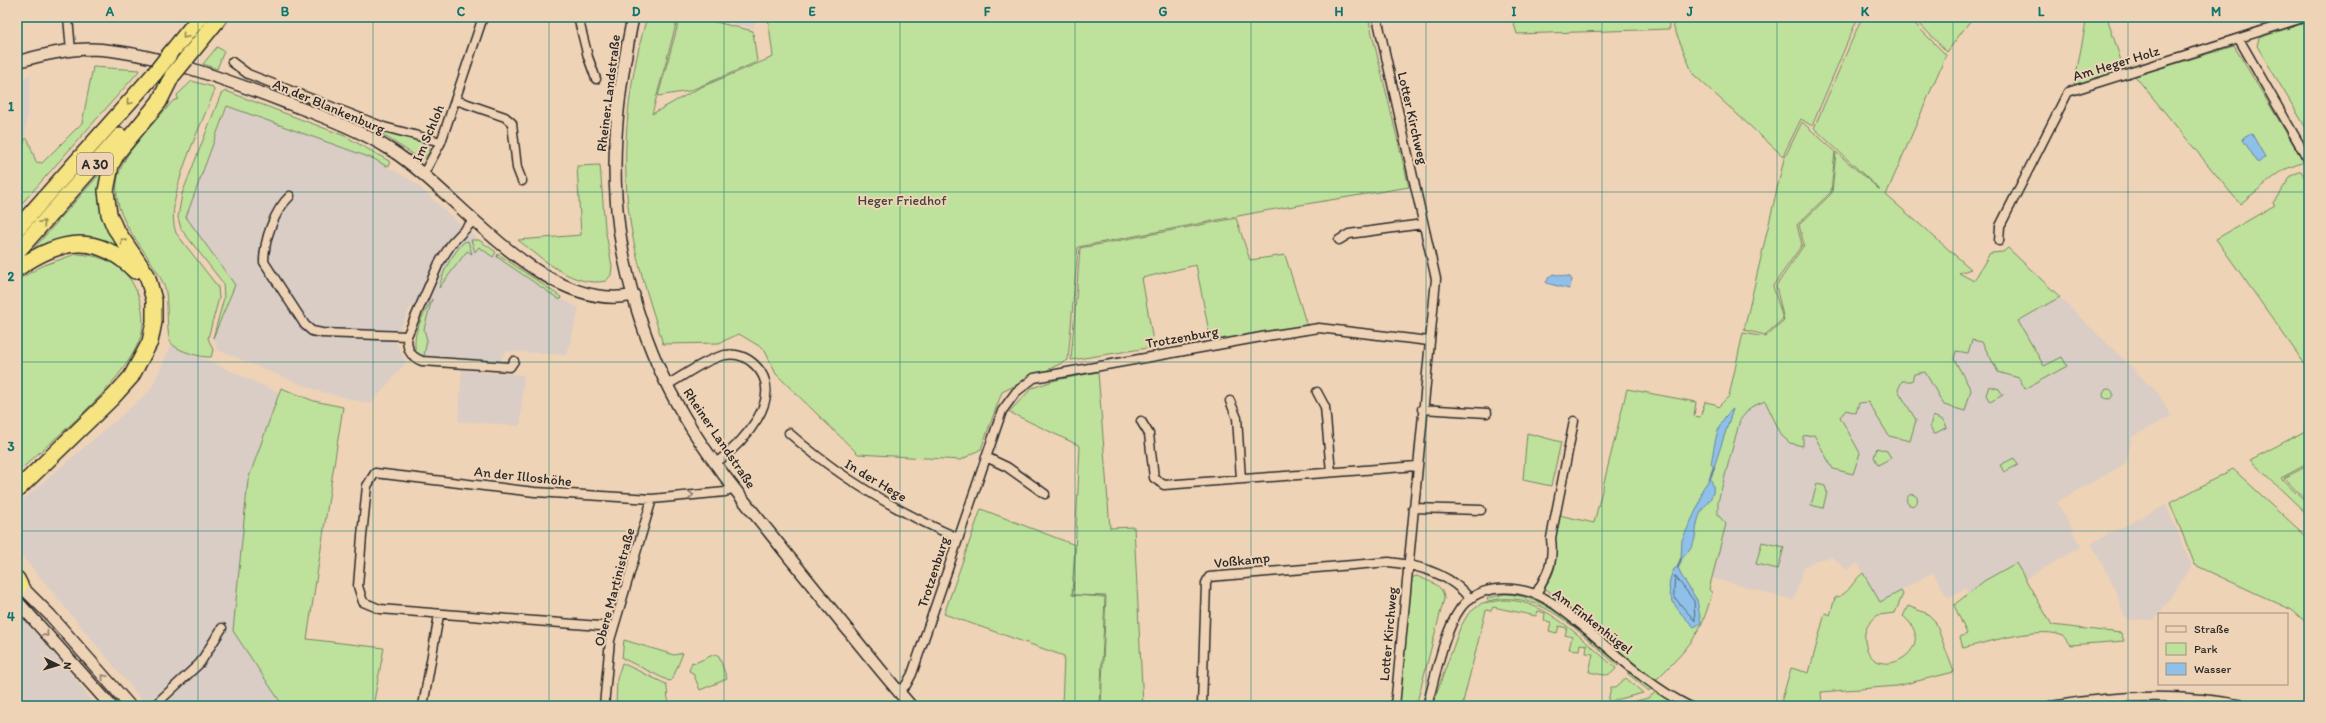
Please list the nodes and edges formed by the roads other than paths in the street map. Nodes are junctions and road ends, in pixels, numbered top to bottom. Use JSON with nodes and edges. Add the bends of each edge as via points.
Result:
{"nodes":[{"id":1,"x":68,"y":17,"type":"edge"},
{"id":2,"x":200,"y":17,"type":"edge"},
{"id":3,"x":220,"y":17,"type":"edge"},
{"id":4,"x":483,"y":17,"type":"edge"},
{"id":5,"x":578,"y":17,"type":"edge"},
{"id":6,"x":633,"y":17,"type":"edge"},
{"id":7,"x":1377,"y":17,"type":"edge"},
{"id":8,"x":2306,"y":17,"type":"edge"},
{"id":9,"x":2239,"y":39,"type":"junction"},
{"id":10,"x":70,"y":51,"type":"junction"},
{"id":11,"x":17,"y":62,"type":"edge"},
{"id":12,"x":232,"y":62,"type":"dead end"},
{"id":13,"x":172,"y":76,"type":"junction"},
{"id":14,"x":596,"y":79,"type":"dead end"},
{"id":15,"x":456,"y":100,"type":"junction"},
{"id":16,"x":441,"y":142,"type":"junction"},
{"id":17,"x":2309,"y":161,"type":"edge"},
{"id":18,"x":423,"y":175,"type":"junction"},
{"id":19,"x":522,"y":181,"type":"dead end"},
{"id":20,"x":290,"y":196,"type":"dead end"},
{"id":21,"x":473,"y":221,"type":"junction"},
{"id":22,"x":1424,"y":224,"type":"junction"},
{"id":23,"x":17,"y":229,"type":"edge"},
{"id":24,"x":1339,"y":240,"type":"dead end"},
{"id":25,"x":1999,"y":241,"type":"dead end"},
{"id":26,"x":17,"y":252,"type":"edge"},
{"id":27,"x":17,"y":269,"type":"edge"},
{"id":28,"x":149,"y":286,"type":"junction"},
{"id":29,"x":634,"y":294,"type":"junction"},
{"id":30,"x":407,"y":336,"type":"junction"},
{"id":31,"x":1429,"y":341,"type":"junction"},
{"id":32,"x":514,"y":361,"type":"dead end"},
{"id":33,"x":667,"y":385,"type":"junction"},
{"id":34,"x":1317,"y":392,"type":"dead end"},
{"id":35,"x":1230,"y":401,"type":"dead end"},
{"id":36,"x":1422,"y":409,"type":"junction"},
{"id":37,"x":1487,"y":413,"type":"dead end"},
{"id":38,"x":1141,"y":421,"type":"dead end"},
{"id":39,"x":1574,"y":421,"type":"dead end"},
{"id":40,"x":789,"y":433,"type":"dead end"},
{"id":41,"x":986,"y":457,"type":"junction"},
{"id":42,"x":716,"y":464,"type":"junction"},
{"id":43,"x":1417,"y":466,"type":"junction"},
{"id":44,"x":1331,"y":472,"type":"junction"},
{"id":45,"x":1241,"y":479,"type":"junction"},
{"id":46,"x":733,"y":487,"type":"junction"},
{"id":47,"x":17,"y":490,"type":"edge"},
{"id":48,"x":1046,"y":494,"type":"dead end"},
{"id":49,"x":652,"y":499,"type":"junction"},
{"id":50,"x":1413,"y":508,"type":"junction"},
{"id":51,"x":1482,"y":510,"type":"dead end"},
{"id":52,"x":958,"y":538,"type":"junction"},
{"id":53,"x":1408,"y":564,"type":"junction"},
{"id":54,"x":18,"y":582,"type":"edge"},
{"id":55,"x":1536,"y":594,"type":"junction"},
{"id":56,"x":1470,"y":599,"type":"junction"},
{"id":57,"x":17,"y":601,"type":"edge"},
{"id":58,"x":439,"y":615,"type":"junction"},
{"id":59,"x":613,"y":627,"type":"junction"},
{"id":60,"x":222,"y":628,"type":"dead end"},
{"id":61,"x":98,"y":692,"type":"junction"},
{"id":62,"x":898,"y":692,"type":"junction"},
{"id":63,"x":104,"y":706,"type":"edge"},
{"id":64,"x":111,"y":706,"type":"edge"},
{"id":65,"x":130,"y":706,"type":"edge"},
{"id":66,"x":154,"y":706,"type":"edge"},
{"id":67,"x":423,"y":706,"type":"edge"},
{"id":68,"x":604,"y":706,"type":"edge"},
{"id":69,"x":911,"y":706,"type":"edge"},
{"id":70,"x":1202,"y":706,"type":"edge"},
{"id":71,"x":1395,"y":706,"type":"edge"},
{"id":72,"x":1427,"y":706,"type":"edge"},
{"id":73,"x":1689,"y":706,"type":"edge"},
{"id":74,"x":2051,"y":706,"type":"edge"},
{"id":75,"x":2249,"y":706,"type":"edge"}],
"edges":[{"from":1,"to":10,"type":"street"},
{"from":2,"to":23,"type":"highway","number":"A 30","one_way":true,"bridge":true,"via":[[155,73]]},
{"from":3,"to":13,"type":"highway","number":"A 30","bridge":true},
{"from":4,"to":15,"type":"street","name":"Im Schloh"},
{"from":5,"to":14,"type":"street","name":"Rheiner Landstraße"},
{"from":6,"to":29,"type":"street","name":"Rheiner Landstraße","via":[[624,61],[615,156],[621,238]]},
{"from":7,"to":22,"type":"street","name":"Lotter Kirchweg"},
{"from":8,"to":9,"type":"street","name":"Am Heger Holz"},
{"from":9,"to":17,"type":"street"},
{"from":9,"to":25,"type":"street","name":"Am Heger Holz","via":[[2068,92],[2000,226]]},
{"from":10,"to":11,"type":"street","name":"An der Blankenburg","via":[[36,56]]},
{"from":10,"to":18,"type":"street","name":"An der Blankenburg","via":[[90,49],[130,54],[250,89],[377,142]]},
{"from":12,"to":16,"type":"street","name":"An der Blankenburg","via":[[248,74],[384,127]]},
{"from":26,"to":13,"type":"highway","number":"A 30","one_way":true},
{"from":28,"to":13,"type":"highway","one_way":true,"via":[[143,267],[115,228],[107,203],[108,179],[118,152],[159,102]]},
{"from":15,"to":16,"type":"street","name":"Im Schloh"},
{"from":15,"to":19,"type":"street","name":"Im Schloh","via":[[505,117],[512,123],[517,168]]},
{"from":16,"to":18,"type":"street","name":"Im Schloh"},
{"from":18,"to":21,"type":"street","name":"An der Blankenburg"},
{"from":20,"to":30,"type":"street","via":[[279,206],[264,252],[264,262],[305,325],[312,331],[322,333]]},
{"from":21,"to":29,"type":"street","name":"An der Blankenburg","via":[[538,271],[570,290],[610,298]]},
{"from":21,"to":30,"type":"street","via":[[452,243],[439,262]]},
{"from":22,"to":24,"type":"street","via":[[1349,234]]},
{"from":22,"to":31,"type":"street","name":"Lotter Kirchweg","via":[[1436,279]]},
{"from":27,"to":28,"type":"highway","via":[[56,248],[89,244],[101,246],[121,256]]},
{"from":28,"to":47,"type":"highway","via":[[154,300],[154,322],[150,342],[131,377]]},
{"from":29,"to":33,"type":"street","name":"Rheiner Landstraße","via":[[645,332]]},
{"from":30,"to":32,"type":"street","via":[[409,351],[414,358],[422,361],[510,367]]},
{"from":31,"to":36,"type":"street","name":"Lotter Kirchweg"},
{"from":31,"to":41,"type":"street","name":"Trotzenburg","via":[[1319,328],[1048,374],[1034,378],[1016,392],[1002,411]]},
{"from":33,"to":42,"type":"street","name":"Rheiner Landstraße"},
{"from":33,"to":42,"type":"street","via":[[724,355],[742,356],[759,369],[766,392],[762,412]]},
{"from":34,"to":44,"type":"street","via":[[1326,408]]},
{"from":35,"to":45,"type":"street","via":[[1237,418]]},
{"from":36,"to":37,"type":"street"},
{"from":36,"to":43,"type":"street","name":"Lotter Kirchweg"},
{"from":38,"to":45,"type":"street","via":[[1149,434],[1154,478],[1164,485]]},
{"from":39,"to":55,"type":"street","via":[[1551,538],[1553,555],[1550,569]]},
{"from":40,"to":52,"type":"street","name":"In der Hege","via":[[828,466],[869,493]]},
{"from":41,"to":48,"type":"street","via":[[1007,466]]},
{"from":41,"to":52,"type":"street","name":"Trotzenburg"},
{"from":42,"to":46,"type":"street","name":"Rheiner Landstraße"},
{"from":43,"to":44,"type":"street"},
{"from":43,"to":50,"type":"street","name":"Lotter Kirchweg"},
{"from":44,"to":45,"type":"street"},
{"from":49,"to":46,"type":"street","name":"An der Illoshöhe","one_way":true,"via":[[725,492]]},
{"from":46,"to":62,"type":"street","name":"Rheiner Landstraße"},
{"from":49,"to":58,"type":"street","name":"An der Illoshöhe","via":[[535,492],[375,473],[367,486],[362,536],[358,586],[363,602],[380,609]]},
{"from":49,"to":59,"type":"street","name":"Obere Martinistraße"},
{"from":50,"to":51,"type":"street"},
{"from":50,"to":53,"type":"street","name":"Lotter Kirchweg"},
{"from":52,"to":62,"type":"street","name":"Trotzenburg","via":[[912,674],[906,685]]},
{"from":53,"to":56,"type":"street","via":[[1454,582]]},
{"from":53,"to":70,"type":"street","name":"Voßkamp","via":[[1389,562],[1209,577],[1206,583]]},
{"from":53,"to":71,"type":"street","name":"Lotter Kirchweg"},
{"from":65,"to":54,"type":"street","one_way":true},
{"from":55,"to":56,"type":"street","name":"Am Finkenhügel","via":[[1502,588],[1480,592]]},
{"from":55,"to":73,"type":"street","name":"Am Finkenhügel","via":[[1556,605],[1656,687]]},
{"from":56,"to":72,"type":"street","name":"Am Finkenhügel","via":[[1453,622]]},
{"from":57,"to":61,"type":"street","one_way":true},
{"from":58,"to":59,"type":"street"},
{"from":58,"to":67,"type":"street"},
{"from":59,"to":68,"type":"street","name":"Obere Martinistraße"},
{"from":60,"to":66,"type":"street","via":[[200,663]]},
{"from":61,"to":63,"type":"street"},
{"from":61,"to":64,"type":"street"},
{"from":62,"to":69,"type":"street","name":"Rheiner Landstraße"},
{"from":74,"to":75,"type":"street","via":[[2151,697]]}]}
